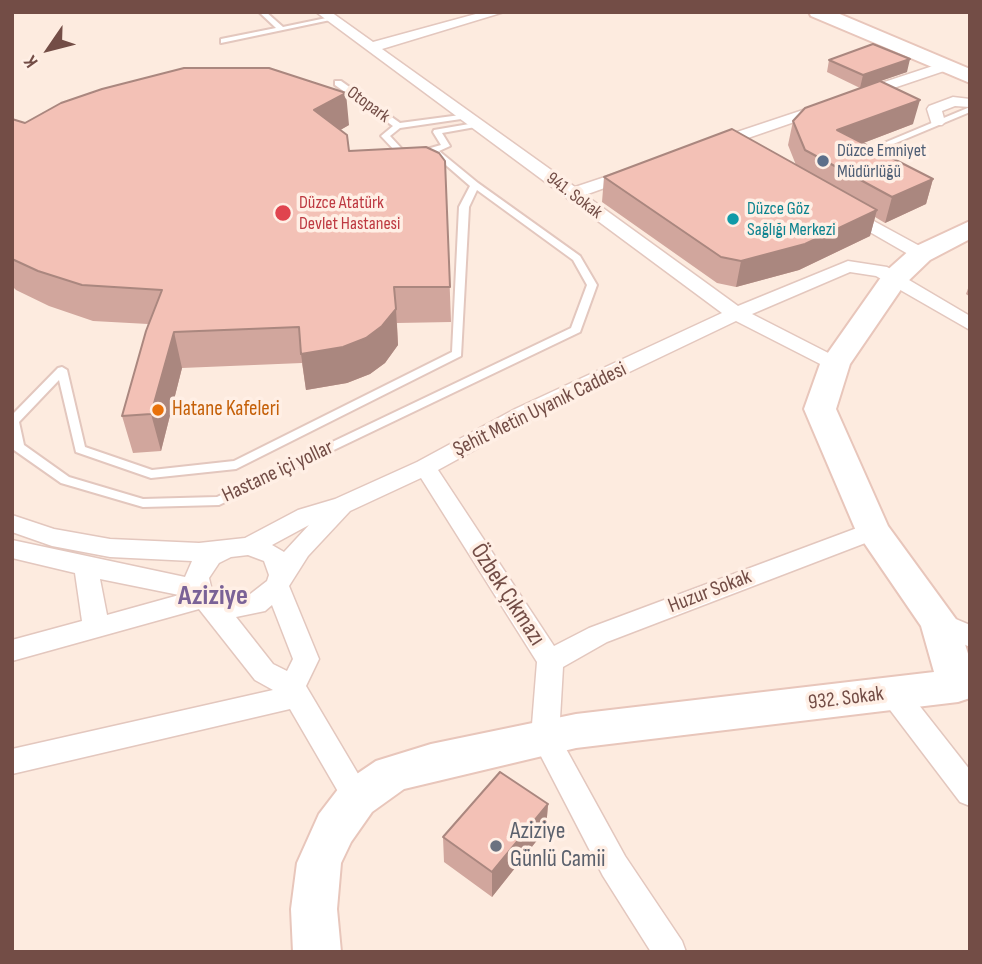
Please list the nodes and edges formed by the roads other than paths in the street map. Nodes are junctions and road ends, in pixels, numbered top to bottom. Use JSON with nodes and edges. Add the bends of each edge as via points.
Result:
{"nodes":[{"id":1,"x":261,"y":12,"type":"edge"},
{"id":2,"x":498,"y":12,"type":"edge"},
{"id":3,"x":822,"y":13,"type":"edge"},
{"id":4,"x":327,"y":15,"type":"edge"},
{"id":5,"x":281,"y":29,"type":"junction"},
{"id":6,"x":224,"y":41,"type":"dead end"},
{"id":7,"x":372,"y":47,"type":"junction"},
{"id":8,"x":945,"y":66,"type":"junction"},
{"id":9,"x":970,"y":77,"type":"edge"},
{"id":10,"x":338,"y":83,"type":"dead end"},
{"id":11,"x":970,"y":103,"type":"edge"},
{"id":12,"x":970,"y":109,"type":"edge"},
{"id":13,"x":473,"y":120,"type":"junction"},
{"id":14,"x":937,"y":122,"type":"junction"},
{"id":15,"x":398,"y":126,"type":"junction"},
{"id":16,"x":724,"y":141,"type":"junction"},
{"id":17,"x":876,"y":148,"type":"edge"},
{"id":18,"x":433,"y":150,"type":"junction"},
{"id":19,"x":699,"y":150,"type":"edge"},
{"id":20,"x":747,"y":154,"type":"edge"},
{"id":21,"x":648,"y":168,"type":"edge"},
{"id":22,"x":475,"y":185,"type":"junction"},
{"id":23,"x":572,"y":194,"type":"junction"},
{"id":24,"x":828,"y":201,"type":"edge"},
{"id":25,"x":970,"y":229,"type":"edge"},
{"id":26,"x":921,"y":254,"type":"junction"},
{"id":27,"x":894,"y":279,"type":"junction"},
{"id":28,"x":736,"y":314,"type":"junction"},
{"id":29,"x":970,"y":324,"type":"edge"},
{"id":30,"x":835,"y":364,"type":"junction"},
{"id":31,"x":425,"y":467,"type":"junction"},
{"id":32,"x":343,"y":505,"type":"junction"},
{"id":33,"x":12,"y":523,"type":"edge"},
{"id":34,"x":873,"y":531,"type":"junction"},
{"id":35,"x":250,"y":546,"type":"junction"},
{"id":36,"x":12,"y":549,"type":"edge"},
{"id":37,"x":222,"y":551,"type":"junction"},
{"id":38,"x":86,"y":567,"type":"junction"},
{"id":39,"x":279,"y":580,"type":"junction"},
{"id":40,"x":205,"y":597,"type":"junction"},
{"id":41,"x":96,"y":628,"type":"junction"},
{"id":42,"x":955,"y":630,"type":"edge"},
{"id":43,"x":12,"y":651,"type":"edge"},
{"id":44,"x":550,"y":661,"type":"junction"},
{"id":45,"x":964,"y":685,"type":"edge"},
{"id":46,"x":294,"y":691,"type":"junction"},
{"id":47,"x":894,"y":694,"type":"junction"},
{"id":48,"x":545,"y":737,"type":"junction"},
{"id":49,"x":12,"y":762,"type":"edge"},
{"id":50,"x":970,"y":793,"type":"edge"},
{"id":51,"x":357,"y":798,"type":"junction"},
{"id":52,"x":317,"y":952,"type":"edge"},
{"id":53,"x":670,"y":952,"type":"edge"}],
"edges":[{"from":1,"to":5,"type":"lane"},
{"from":2,"to":7,"type":"street"},
{"from":3,"to":8,"type":"street"},
{"from":4,"to":5,"type":"lane"},
{"from":4,"to":7,"type":"street","name":"941. Sokak"},
{"from":5,"to":6,"type":"lane"},
{"from":7,"to":13,"type":"street","name":"941. Sokak"},
{"from":8,"to":9,"type":"street"},
{"from":8,"to":16,"type":"street"},
{"from":10,"to":15,"type":"lane","name":"Otopark"},
{"from":11,"to":14,"type":"street","via":[[953,101],[934,109]]},
{"from":12,"to":14,"type":"lane"},
{"from":13,"to":15,"type":"lane"},
{"from":13,"to":18,"type":"lane","via":[[437,132],[446,146]]},
{"from":13,"to":23,"type":"street","name":"941. Sokak"},
{"from":14,"to":17,"type":"lane"},
{"from":15,"to":18,"type":"lane","via":[[385,136],[400,151]]},
{"from":16,"to":19,"type":"street"},
{"from":16,"to":20,"type":"street"},
{"from":18,"to":22,"type":"lane","name":"Hastane içi yollar"},
{"from":21,"to":23,"type":"street"},
{"from":22,"to":22,"type":"lane","name":"Hastane içi yollar","via":[[464,206],[457,354],[236,465],[150,474],[80,449],[62,370],[13,421],[18,447],[65,481],[143,503],[219,501],[576,330],[592,285],[577,258]]},
{"from":23,"to":28,"type":"street","name":"941. Sokak"},
{"from":24,"to":26,"type":"street"},
{"from":25,"to":26,"type":"street","name":"932. Sokak"},
{"from":26,"to":27,"type":"street","name":"932. Sokak"},
{"from":27,"to":28,"type":"street","name":"Şehit Metin Uyanık Caddesi","via":[[873,269],[848,266]]},
{"from":27,"to":29,"type":"street","name":"Şehit Metin Uyanık Caddesi"},
{"from":27,"to":30,"type":"street","name":"932. Sokak"},
{"from":28,"to":30,"type":"street","name":"941. Sokak"},
{"from":28,"to":31,"type":"street","name":"Şehit Metin Uyanık Caddesi","via":[[523,414]]},
{"from":30,"to":34,"type":"street","name":"932. Sokak","via":[[820,409]]},
{"from":31,"to":32,"type":"street","name":"Şehit Metin Uyanık Caddesi"},
{"from":31,"to":44,"type":"street","name":"Özbek Çıkmazı"},
{"from":32,"to":35,"type":"street","name":"Şehit Metin Uyanık Caddesi","via":[[306,516]]},
{"from":32,"to":39,"type":"street","name":"Şehit Metin Uyanık Caddesi","via":[[320,526]]},
{"from":33,"to":37,"type":"street","via":[[52,537],[110,548]]},
{"from":34,"to":42,"type":"street","name":"932. Sokak"},
{"from":34,"to":44,"type":"street","name":"Huzur Sokak","via":[[598,635]]},
{"from":35,"to":37,"type":"street"},
{"from":35,"to":39,"type":"street","via":[[273,555],[279,564]]},
{"from":36,"to":38,"type":"street"},
{"from":37,"to":40,"type":"street","via":[[201,567],[197,578]]},
{"from":38,"to":40,"type":"street"},
{"from":38,"to":41,"type":"street"},
{"from":39,"to":40,"type":"street","via":[[256,604],[227,608]]},
{"from":39,"to":46,"type":"street","via":[[306,659]]},
{"from":40,"to":41,"type":"street"},
{"from":40,"to":46,"type":"street","via":[[264,672]]},
{"from":41,"to":43,"type":"street"},
{"from":42,"to":45,"type":"street","name":"932. Sokak"},
{"from":44,"to":48,"type":"street","name":"Özbek Çıkmazı"},
{"from":45,"to":47,"type":"street","name":"932. Sokak"},
{"from":46,"to":49,"type":"street"},
{"from":46,"to":51,"type":"street"},
{"from":47,"to":48,"type":"street","name":"932. Sokak"},
{"from":47,"to":50,"type":"street"},
{"from":48,"to":51,"type":"street","name":"932. Sokak","via":[[391,774]]},
{"from":48,"to":53,"type":"street","via":[[614,866]]},
{"from":51,"to":52,"type":"street","name":"932. Sokak","via":[[335,828],[319,863],[314,909]]}]}
